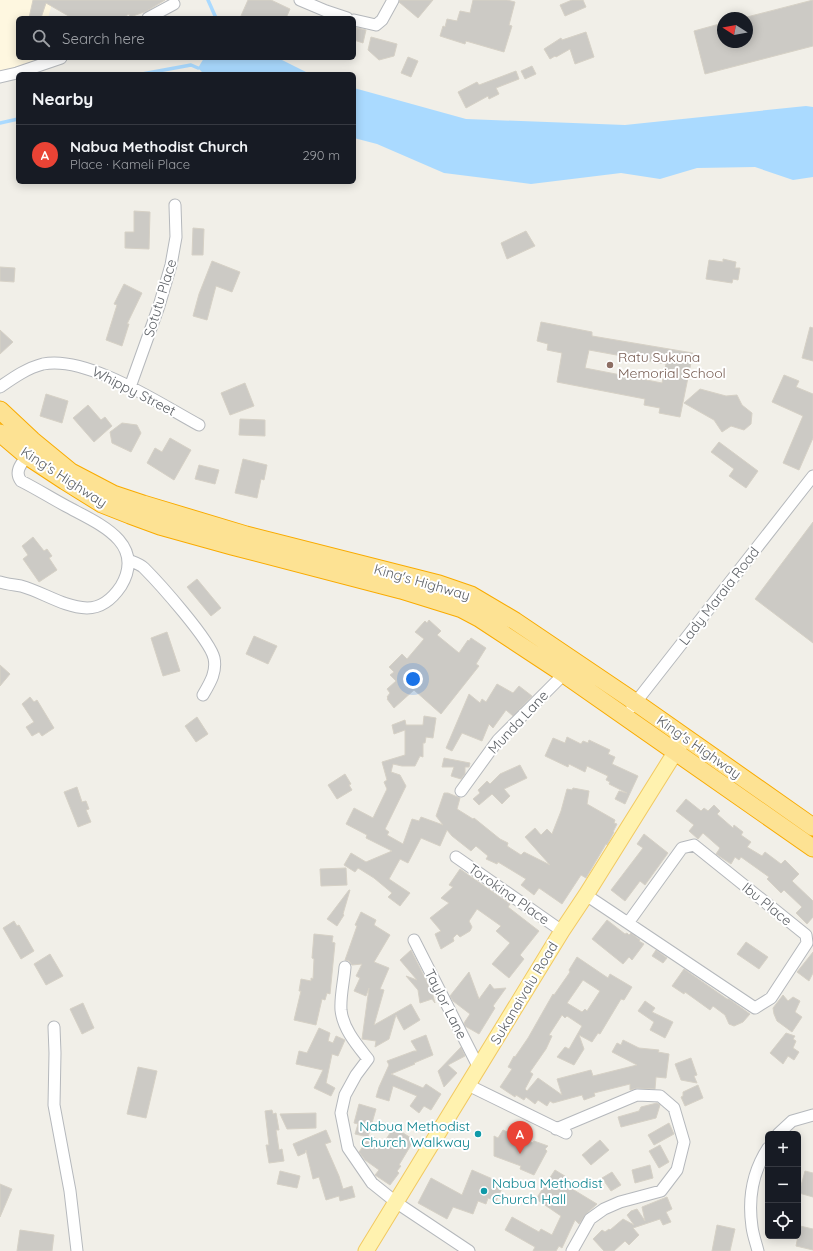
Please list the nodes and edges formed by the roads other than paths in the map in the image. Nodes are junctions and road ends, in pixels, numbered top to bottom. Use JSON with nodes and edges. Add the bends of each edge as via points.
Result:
{"nodes":[{"id":1,"x":300,"y":0,"type":"edge"},
{"id":2,"x":393,"y":0,"type":"edge"},
{"id":3,"x":174,"y":4,"type":"dead end"},
{"id":4,"x":152,"y":16,"type":"edge"},
{"id":5,"x":341,"y":16,"type":"edge"},
{"id":6,"x":356,"y":20,"type":"edge"},
{"id":7,"x":55,"y":60,"type":"edge"},
{"id":8,"x":20,"y":72,"type":"edge"},
{"id":9,"x":16,"y":73,"type":"edge"},
{"id":10,"x":0,"y":77,"type":"edge"},
{"id":11,"x":174,"y":206,"type":"dead end"},
{"id":12,"x":0,"y":387,"type":"edge"},
{"id":13,"x":130,"y":387,"type":"junction"},
{"id":14,"x":0,"y":410,"type":"edge"},
{"id":15,"x":199,"y":425,"type":"dead end"},
{"id":16,"x":0,"y":433,"type":"edge"},
{"id":17,"x":27,"y":456,"type":"junction"},
{"id":18,"x":813,"y":476,"type":"edge"},
{"id":19,"x":128,"y":560,"type":"junction"},
{"id":20,"x":0,"y":582,"type":"edge"},
{"id":21,"x":564,"y":674,"type":"junction"},
{"id":22,"x":203,"y":695,"type":"dead end"},
{"id":23,"x":635,"y":702,"type":"junction"},
{"id":24,"x":625,"y":717,"type":"junction"},
{"id":25,"x":685,"y":737,"type":"junction"},
{"id":26,"x":676,"y":752,"type":"junction"},
{"id":27,"x":461,"y":791,"type":"dead end"},
{"id":28,"x":813,"y":826,"type":"edge"},
{"id":29,"x":813,"y":848,"type":"edge"},
{"id":30,"x":456,"y":857,"type":"dead end"},
{"id":31,"x":586,"y":895,"type":"junction"},
{"id":32,"x":628,"y":923,"type":"junction"},
{"id":33,"x":562,"y":931,"type":"junction"},
{"id":34,"x":414,"y":940,"type":"dead end"},
{"id":35,"x":345,"y":967,"type":"dead end"},
{"id":36,"x":54,"y":1027,"type":"dead end"},
{"id":37,"x":479,"y":1068,"type":"junction"},
{"id":38,"x":468,"y":1085,"type":"junction"},
{"id":39,"x":813,"y":1115,"type":"edge"},
{"id":40,"x":781,"y":1131,"type":"edge"},
{"id":41,"x":765,"y":1152,"type":"edge"},
{"id":42,"x":397,"y":1203,"type":"junction"},
{"id":43,"x":77,"y":1251,"type":"edge"},
{"id":44,"x":366,"y":1251,"type":"edge"},
{"id":45,"x":469,"y":1251,"type":"edge"},
{"id":46,"x":572,"y":1251,"type":"edge"},
{"id":47,"x":758,"y":1251,"type":"edge"}],
"edges":[{"from":1,"to":5,"type":"street"},
{"from":2,"to":6,"type":"street","via":[[382,20],[376,25]]},
{"from":3,"to":4,"type":"street"},
{"from":7,"to":8,"type":"street"},
{"from":9,"to":10,"type":"street"},
{"from":11,"to":13,"type":"street","name":"Sotutu Place","via":[[176,237],[171,264]]},
{"from":12,"to":13,"type":"street","name":"Whippy Street","via":[[16,375],[43,364],[62,363],[90,368]]},
{"from":13,"to":15,"type":"street","name":"Whippy Street"},
{"from":14,"to":23,"type":"highway","name":"King's Highway","via":[[71,472],[103,490],[239,533],[439,584],[471,595],[515,621]]},
{"from":16,"to":17,"type":"highway","name":"King's Highway"},
{"from":17,"to":19,"type":"street","via":[[18,469],[21,481],[115,535],[126,551]]},
{"from":17,"to":21,"type":"highway","name":"King's Highway","via":[[102,504],[160,526],[401,590],[462,609]]},
{"from":18,"to":23,"type":"street","name":"Lady Maraia Road"},
{"from":19,"to":20,"type":"street","via":[[124,580],[117,591],[103,605],[94,608],[75,606]]},
{"from":19,"to":22,"type":"street","via":[[144,568],[208,645],[214,657],[214,670]]},
{"from":21,"to":24,"type":"highway","name":"King's Highway"},
{"from":21,"to":27,"type":"street","name":"Munda Lane","via":[[498,740]]},
{"from":23,"to":24,"type":"street","name":"Lady Maraia Road"},
{"from":23,"to":25,"type":"highway","name":"King's Highway"},
{"from":24,"to":26,"type":"highway","name":"King's Highway"},
{"from":25,"to":26,"type":"main road","name":"Sukanaivalu Road"},
{"from":25,"to":28,"type":"highway","name":"King's Highway"},
{"from":26,"to":29,"type":"highway","name":"King's Highway"},
{"from":26,"to":31,"type":"main road","name":"Sukanaivalu Road"},
{"from":30,"to":33,"type":"street","name":"Torokina Place"},
{"from":31,"to":32,"type":"street","name":"Ibu Place"},
{"from":31,"to":33,"type":"main road","name":"Sukanaivalu Road"},
{"from":32,"to":32,"type":"street","name":"Ibu Place","via":[[755,1008],[771,998],[806,943],[806,935],[694,845],[682,848]]},
{"from":33,"to":37,"type":"main road","name":"Sukanaivalu Road"},
{"from":34,"to":37,"type":"street","name":"Taylor Lane"},
{"from":35,"to":42,"type":"street","via":[[342,1018],[368,1059],[356,1074],[345,1095],[341,1113],[348,1148],[372,1183]]},
{"from":36,"to":43,"type":"street","via":[[54,1105],[70,1191]]},
{"from":37,"to":38,"type":"main road","name":"Sukanaivalu Road"},
{"from":38,"to":42,"type":"main road","name":"Sukanaivalu Road"},
{"from":38,"to":46,"type":"street","via":[[561,1131],[637,1095],[660,1096],[674,1108],[684,1142],[677,1170],[661,1191],[604,1209],[590,1220]]},
{"from":39,"to":40,"type":"street","via":[[792,1121]]},
{"from":41,"to":47,"type":"street","via":[[760,1160],[750,1197],[752,1228]]},
{"from":42,"to":44,"type":"main road","name":"Sukanaivalu Road"},
{"from":42,"to":45,"type":"street"}]}
